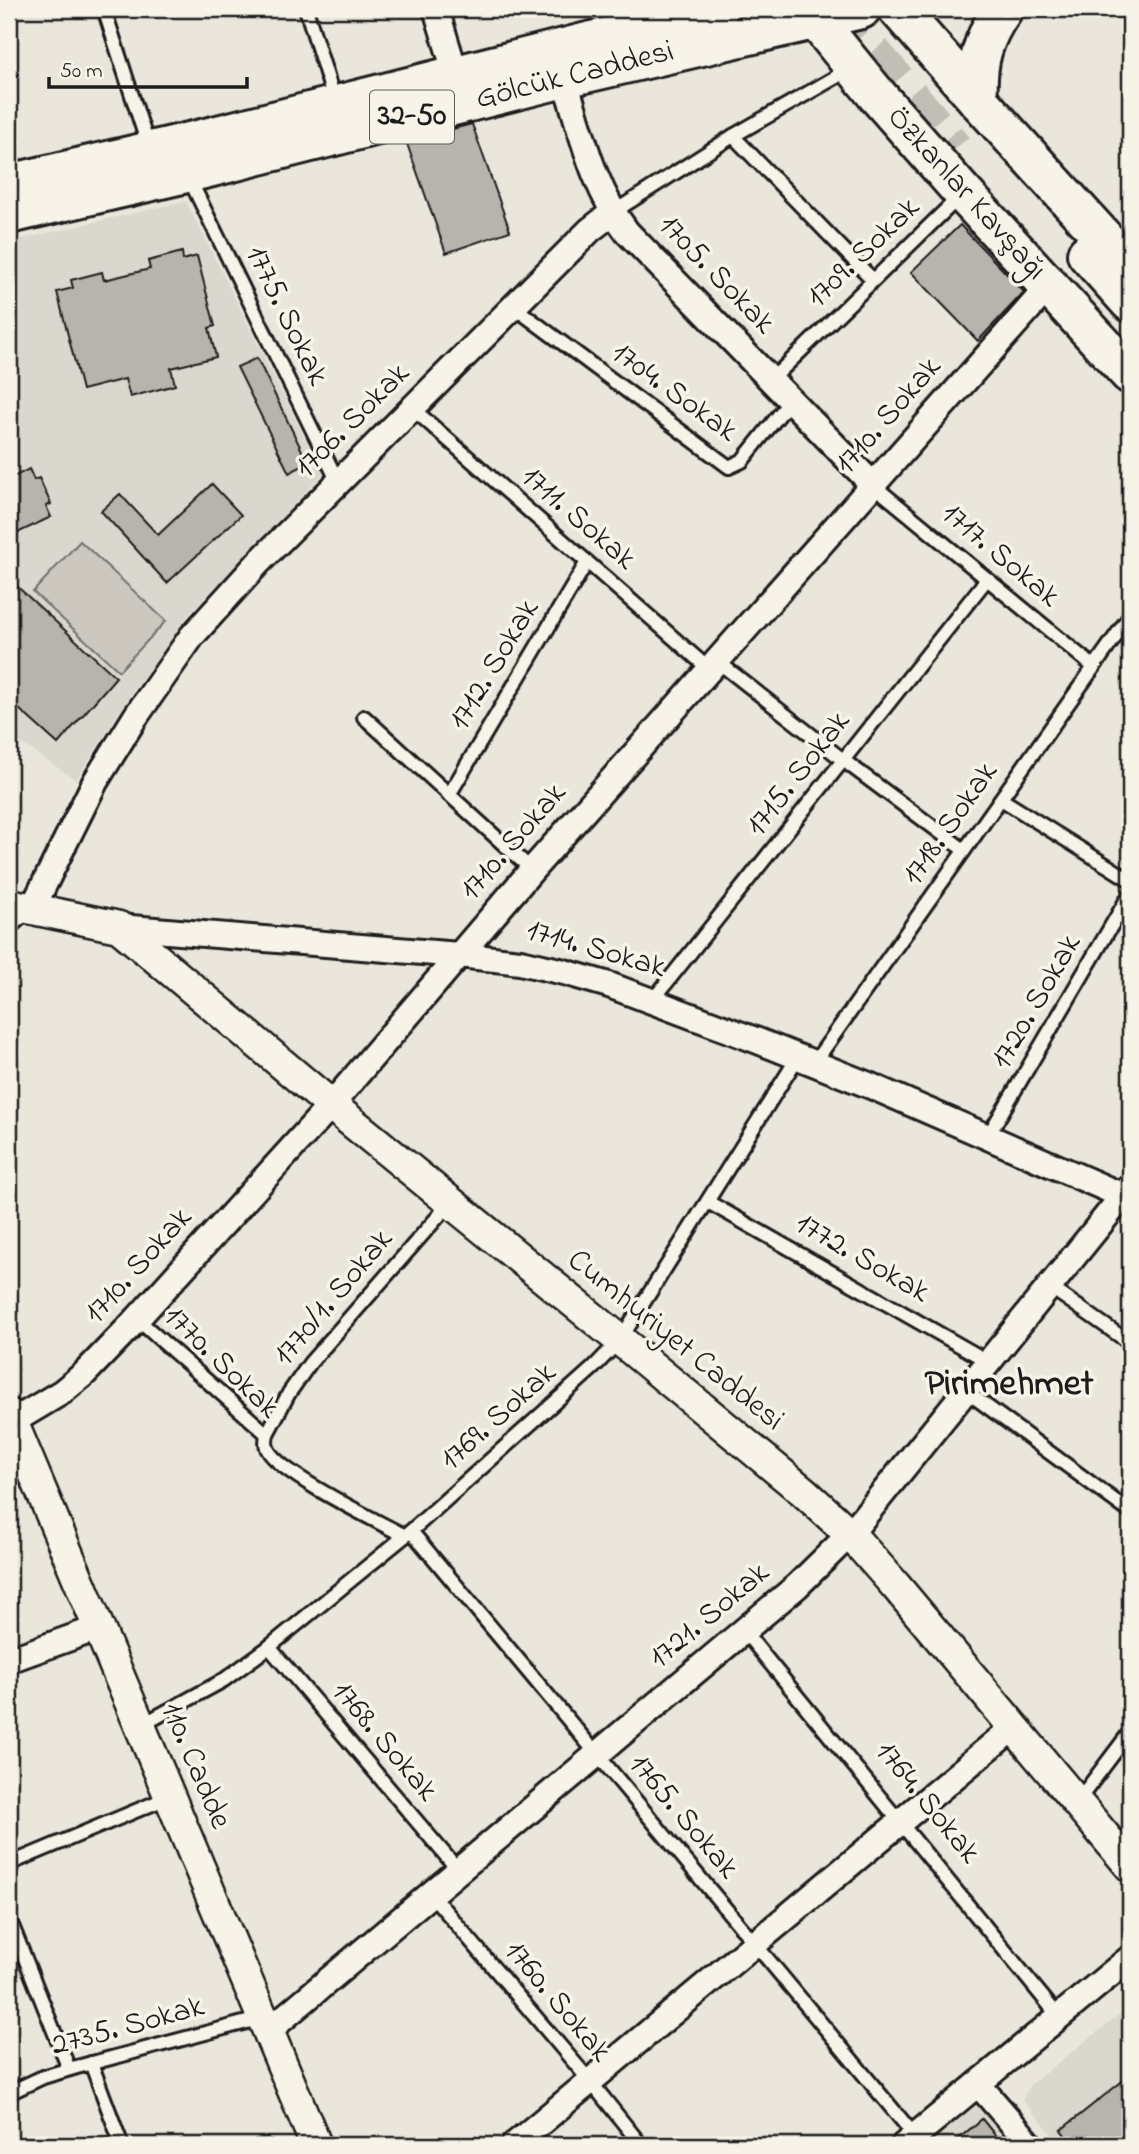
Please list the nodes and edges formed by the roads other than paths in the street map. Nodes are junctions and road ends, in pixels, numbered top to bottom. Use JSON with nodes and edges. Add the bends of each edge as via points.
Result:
{"nodes":[{"id":1,"x":104,"y":9,"type":"edge"},
{"id":2,"x":306,"y":9,"type":"edge"},
{"id":3,"x":436,"y":9,"type":"edge"},
{"id":4,"x":719,"y":9,"type":"edge"},
{"id":5,"x":861,"y":9,"type":"edge"},
{"id":6,"x":898,"y":9,"type":"edge"},
{"id":7,"x":1003,"y":9,"type":"edge"},
{"id":8,"x":811,"y":14,"type":"edge"},
{"id":9,"x":854,"y":67,"type":"junction"},
{"id":10,"x":456,"y":75,"type":"junction"},
{"id":11,"x":564,"y":78,"type":"junction"},
{"id":12,"x":337,"y":106,"type":"junction"},
{"id":13,"x":969,"y":127,"type":"junction"},
{"id":14,"x":733,"y":136,"type":"junction"},
{"id":15,"x":150,"y":152,"type":"junction"},
{"id":16,"x":187,"y":173,"type":"junction"},
{"id":17,"x":9,"y":184,"type":"edge"},
{"id":18,"x":963,"y":193,"type":"junction"},
{"id":19,"x":612,"y":213,"type":"junction"},
{"id":20,"x":9,"y":214,"type":"edge"},
{"id":21,"x":1130,"y":267,"type":"edge"},
{"id":22,"x":873,"y":280,"type":"junction"},
{"id":23,"x":1049,"y":286,"type":"junction"},
{"id":24,"x":1130,"y":302,"type":"edge"},
{"id":25,"x":514,"y":307,"type":"junction"},
{"id":26,"x":1130,"y":339,"type":"edge"},
{"id":27,"x":1130,"y":374,"type":"edge"},
{"id":28,"x":771,"y":380,"type":"junction"},
{"id":29,"x":791,"y":400,"type":"junction"},
{"id":30,"x":412,"y":408,"type":"junction"},
{"id":31,"x":338,"y":482,"type":"junction"},
{"id":32,"x":873,"y":485,"type":"junction"},
{"id":33,"x":587,"y":562,"type":"junction"},
{"id":34,"x":987,"y":579,"type":"junction"},
{"id":35,"x":1130,"y":615,"type":"edge"},
{"id":36,"x":713,"y":665,"type":"junction"},
{"id":37,"x":1094,"y":667,"type":"junction"},
{"id":38,"x":364,"y":717,"type":"dead end"},
{"id":39,"x":843,"y":760,"type":"junction"},
{"id":40,"x":449,"y":795,"type":"junction"},
{"id":41,"x":1001,"y":799,"type":"junction"},
{"id":42,"x":964,"y":850,"type":"junction"},
{"id":43,"x":533,"y":870,"type":"junction"},
{"id":44,"x":1130,"y":880,"type":"edge"},
{"id":45,"x":1130,"y":894,"type":"edge"},
{"id":46,"x":20,"y":906,"type":"edge"},
{"id":47,"x":119,"y":927,"type":"junction"},
{"id":48,"x":9,"y":928,"type":"edge"},
{"id":49,"x":459,"y":955,"type":"junction"},
{"id":50,"x":652,"y":1001,"type":"junction"},
{"id":51,"x":806,"y":1060,"type":"junction"},
{"id":52,"x":331,"y":1105,"type":"junction"},
{"id":53,"x":988,"y":1136,"type":"junction"},
{"id":54,"x":1128,"y":1194,"type":"edge"},
{"id":55,"x":450,"y":1202,"type":"junction"},
{"id":56,"x":708,"y":1202,"type":"junction"},
{"id":57,"x":1050,"y":1287,"type":"junction"},
{"id":58,"x":137,"y":1319,"type":"junction"},
{"id":59,"x":620,"y":1340,"type":"junction"},
{"id":60,"x":1130,"y":1343,"type":"edge"},
{"id":61,"x":989,"y":1362,"type":"junction"},
{"id":62,"x":966,"y":1391,"type":"junction"},
{"id":63,"x":10,"y":1418,"type":"edge"},
{"id":64,"x":267,"y":1434,"type":"junction"},
{"id":65,"x":1130,"y":1512,"type":"edge"},
{"id":66,"x":408,"y":1533,"type":"junction"},
{"id":67,"x":850,"y":1534,"type":"junction"},
{"id":68,"x":98,"y":1628,"type":"junction"},
{"id":69,"x":744,"y":1631,"type":"junction"},
{"id":70,"x":269,"y":1647,"type":"junction"},
{"id":71,"x":9,"y":1660,"type":"edge"},
{"id":72,"x":140,"y":1726,"type":"junction"},
{"id":73,"x":1014,"y":1727,"type":"junction"},
{"id":74,"x":1130,"y":1732,"type":"edge"},
{"id":75,"x":597,"y":1754,"type":"junction"},
{"id":76,"x":169,"y":1797,"type":"junction"},
{"id":77,"x":1077,"y":1802,"type":"junction"},
{"id":78,"x":900,"y":1822,"type":"junction"},
{"id":79,"x":9,"y":1864,"type":"edge"},
{"id":80,"x":1130,"y":1866,"type":"edge"},
{"id":81,"x":459,"y":1871,"type":"junction"},
{"id":82,"x":431,"y":1894,"type":"junction"},
{"id":83,"x":9,"y":1918,"type":"edge"},
{"id":84,"x":755,"y":1944,"type":"junction"},
{"id":85,"x":1130,"y":1958,"type":"edge"},
{"id":86,"x":1059,"y":2017,"type":"junction"},
{"id":87,"x":265,"y":2024,"type":"junction"},
{"id":88,"x":91,"y":2063,"type":"junction"},
{"id":89,"x":69,"y":2069,"type":"junction"},
{"id":90,"x":590,"y":2081,"type":"junction"},
{"id":91,"x":978,"y":2084,"type":"junction"},
{"id":92,"x":9,"y":2094,"type":"edge"},
{"id":93,"x":910,"y":2141,"type":"edge"},
{"id":94,"x":121,"y":2144,"type":"edge"},
{"id":95,"x":316,"y":2145,"type":"edge"},
{"id":96,"x":514,"y":2145,"type":"edge"},
{"id":97,"x":641,"y":2145,"type":"edge"},
{"id":98,"x":1031,"y":2145,"type":"edge"}],
"edges":[{"from":1,"to":15,"type":"lane"},
{"from":2,"to":12,"type":"lane"},
{"from":3,"to":10,"type":"street"},
{"from":4,"to":10,"type":"main road","name":"Gölcük Caddesi","number":"32-50"},
{"from":5,"to":8,"type":"main road","number":"32-50"},
{"from":6,"to":13,"type":"main road"},
{"from":7,"to":13,"type":"main road","via":[[982,49]]},
{"from":8,"to":9,"type":"main road","name":"Özkanlar Kavşağı"},
{"from":8,"to":11,"type":"main road","name":"Gölcük Caddesi","number":"32-50"},
{"from":9,"to":14,"type":"lane","name":"1706. Sokak"},
{"from":9,"to":18,"type":"main road","name":"Özkanlar Kavşağı"},
{"from":10,"to":12,"type":"main road","name":"Gölcük Caddesi","number":"32-50"},
{"from":11,"to":16,"type":"main road","name":"Gölcük Caddesi","number":"32-50"},
{"from":11,"to":19,"type":"street","name":"1705. Sokak"},
{"from":12,"to":15,"type":"main road","name":"Gölcük Caddesi","number":"32-50"},
{"from":13,"to":21,"type":"main road"},
{"from":13,"to":24,"type":"main road"},
{"from":13,"to":26,"type":"main road"},
{"from":14,"to":19,"type":"lane","name":"1706. Sokak"},
{"from":14,"to":22,"type":"lane"},
{"from":15,"to":17,"type":"main road","name":"Gölcük Caddesi","number":"32-50"},
{"from":16,"to":20,"type":"main road","name":"Gölcük Caddesi","number":"32-50"},
{"from":16,"to":31,"type":"lane","name":"1775. Sokak"},
{"from":18,"to":22,"type":"lane","name":"1709. Sokak"},
{"from":18,"to":23,"type":"main road","name":"Özkanlar Kavşağı"},
{"from":19,"to":25,"type":"street","name":"1706. Sokak"},
{"from":19,"to":28,"type":"street","name":"1705. Sokak"},
{"from":22,"to":28,"type":"lane","name":"1709. Sokak"},
{"from":23,"to":27,"type":"main road","name":"Özkanlar Kavşağı"},
{"from":23,"to":32,"type":"street","name":"1710. Sokak"},
{"from":25,"to":29,"type":"lane","name":"1704. Sokak","via":[[729,467],[742,461]]},
{"from":25,"to":30,"type":"street","name":"1706. Sokak"},
{"from":28,"to":29,"type":"street","name":"1705. Sokak"},
{"from":29,"to":32,"type":"street","name":"1705. Sokak"},
{"from":30,"to":31,"type":"street","name":"1706. Sokak"},
{"from":30,"to":33,"type":"lane","name":"1711. Sokak"},
{"from":31,"to":46,"type":"street","name":"1706. Sokak","via":[[192,636],[136,716]]},
{"from":32,"to":34,"type":"lane","name":"1717. Sokak"},
{"from":32,"to":36,"type":"street","name":"1710. Sokak"},
{"from":33,"to":36,"type":"lane","name":"1711. Sokak"},
{"from":33,"to":40,"type":"lane","name":"1712. Sokak"},
{"from":34,"to":37,"type":"lane","name":"1717. Sokak"},
{"from":34,"to":39,"type":"lane","name":"1715. Sokak"},
{"from":35,"to":37,"type":"lane","name":"1718. Sokak"},
{"from":36,"to":39,"type":"lane","name":"1711. Sokak"},
{"from":36,"to":43,"type":"street","name":"1710. Sokak"},
{"from":37,"to":41,"type":"lane","name":"1718. Sokak"},
{"from":38,"to":40,"type":"lane"},
{"from":39,"to":42,"type":"lane","name":"1711. Sokak"},
{"from":39,"to":50,"type":"lane","name":"1715. Sokak"},
{"from":40,"to":43,"type":"lane"},
{"from":41,"to":42,"type":"lane","name":"1718. Sokak"},
{"from":41,"to":44,"type":"lane"},
{"from":42,"to":51,"type":"lane","name":"1718. Sokak"},
{"from":43,"to":49,"type":"street","name":"1710. Sokak"},
{"from":45,"to":53,"type":"lane","name":"1720. Sokak"},
{"from":46,"to":47,"type":"street","name":"1714. Sokak"},
{"from":46,"to":48,"type":"lane","name":"1706. Sokak"},
{"from":47,"to":49,"type":"street","name":"1714. Sokak"},
{"from":47,"to":52,"type":"street","name":"Cumhuriyet Caddesi"},
{"from":49,"to":50,"type":"street","name":"1714. Sokak","via":[[564,972]]},
{"from":49,"to":52,"type":"street","name":"1710. Sokak"},
{"from":50,"to":51,"type":"street","name":"1714. Sokak"},
{"from":51,"to":53,"type":"street","name":"1714. Sokak"},
{"from":51,"to":56,"type":"lane","name":"1769. Sokak"},
{"from":52,"to":55,"type":"street","name":"Cumhuriyet Caddesi"},
{"from":52,"to":58,"type":"street","name":"1710. Sokak"},
{"from":53,"to":54,"type":"street","name":"1714. Sokak"},
{"from":54,"to":57,"type":"street","name":"1721. Sokak"},
{"from":55,"to":59,"type":"street","name":"Cumhuriyet Caddesi"},
{"from":55,"to":64,"type":"lane","name":"1770/1. Sokak","via":[[310,1363]]},
{"from":56,"to":59,"type":"lane","name":"1769. Sokak"},
{"from":56,"to":61,"type":"lane","name":"1772. Sokak"},
{"from":57,"to":60,"type":"lane"},
{"from":57,"to":61,"type":"street","name":"1721. Sokak"},
{"from":58,"to":63,"type":"street","name":"1710. Sokak","via":[[62,1392]]},
{"from":58,"to":64,"type":"lane","name":"1770. Sokak"},
{"from":59,"to":66,"type":"lane","name":"1769. Sokak"},
{"from":59,"to":67,"type":"street","name":"Cumhuriyet Caddesi"},
{"from":61,"to":62,"type":"street","name":"1721. Sokak"},
{"from":62,"to":65,"type":"lane"},
{"from":62,"to":67,"type":"street","name":"1721. Sokak"},
{"from":63,"to":68,"type":"street","name":"110. Cadde"},
{"from":64,"to":66,"type":"lane","name":"1770. Sokak","via":[[268,1450],[284,1467]]},
{"from":66,"to":70,"type":"lane","name":"1769. Sokak"},
{"from":66,"to":75,"type":"lane","name":"1765. Sokak"},
{"from":67,"to":69,"type":"street","name":"1721. Sokak"},
{"from":67,"to":73,"type":"street","name":"Cumhuriyet Caddesi"},
{"from":68,"to":71,"type":"street"},
{"from":68,"to":72,"type":"street","name":"110. Cadde"},
{"from":69,"to":75,"type":"street","name":"1721. Sokak"},
{"from":69,"to":78,"type":"lane","name":"1764. Sokak"},
{"from":70,"to":72,"type":"lane","name":"1769. Sokak","via":[[225,1680]]},
{"from":70,"to":81,"type":"lane","name":"1768. Sokak"},
{"from":72,"to":76,"type":"street","name":"110. Cadde"},
{"from":73,"to":77,"type":"street","name":"Cumhuriyet Caddesi"},
{"from":73,"to":78,"type":"street"},
{"from":74,"to":77,"type":"lane"},
{"from":75,"to":81,"type":"street","name":"1721. Sokak"},
{"from":75,"to":84,"type":"lane","name":"1765. Sokak"},
{"from":76,"to":79,"type":"lane"},
{"from":76,"to":87,"type":"street","name":"110. Cadde"},
{"from":77,"to":80,"type":"street","name":"Cumhuriyet Caddesi"},
{"from":78,"to":84,"type":"street"},
{"from":78,"to":86,"type":"lane","name":"1764. Sokak"},
{"from":81,"to":82,"type":"street","name":"1721. Sokak"},
{"from":82,"to":87,"type":"street","name":"1721. Sokak"},
{"from":82,"to":90,"type":"lane","name":"1760. Sokak"},
{"from":83,"to":89,"type":"lane"},
{"from":84,"to":90,"type":"street"},
{"from":84,"to":93,"type":"lane","name":"1765. Sokak"},
{"from":85,"to":86,"type":"street"},
{"from":86,"to":91,"type":"street"},
{"from":87,"to":88,"type":"lane","name":"2735. Sokak"},
{"from":87,"to":95,"type":"street","name":"110. Cadde"},
{"from":88,"to":89,"type":"lane","name":"2735. Sokak"},
{"from":88,"to":94,"type":"lane"},
{"from":89,"to":92,"type":"lane","name":"2735. Sokak"},
{"from":90,"to":96,"type":"street"},
{"from":90,"to":97,"type":"lane","name":"1760. Sokak"},
{"from":91,"to":93,"type":"street"},
{"from":91,"to":98,"type":"street"}]}
